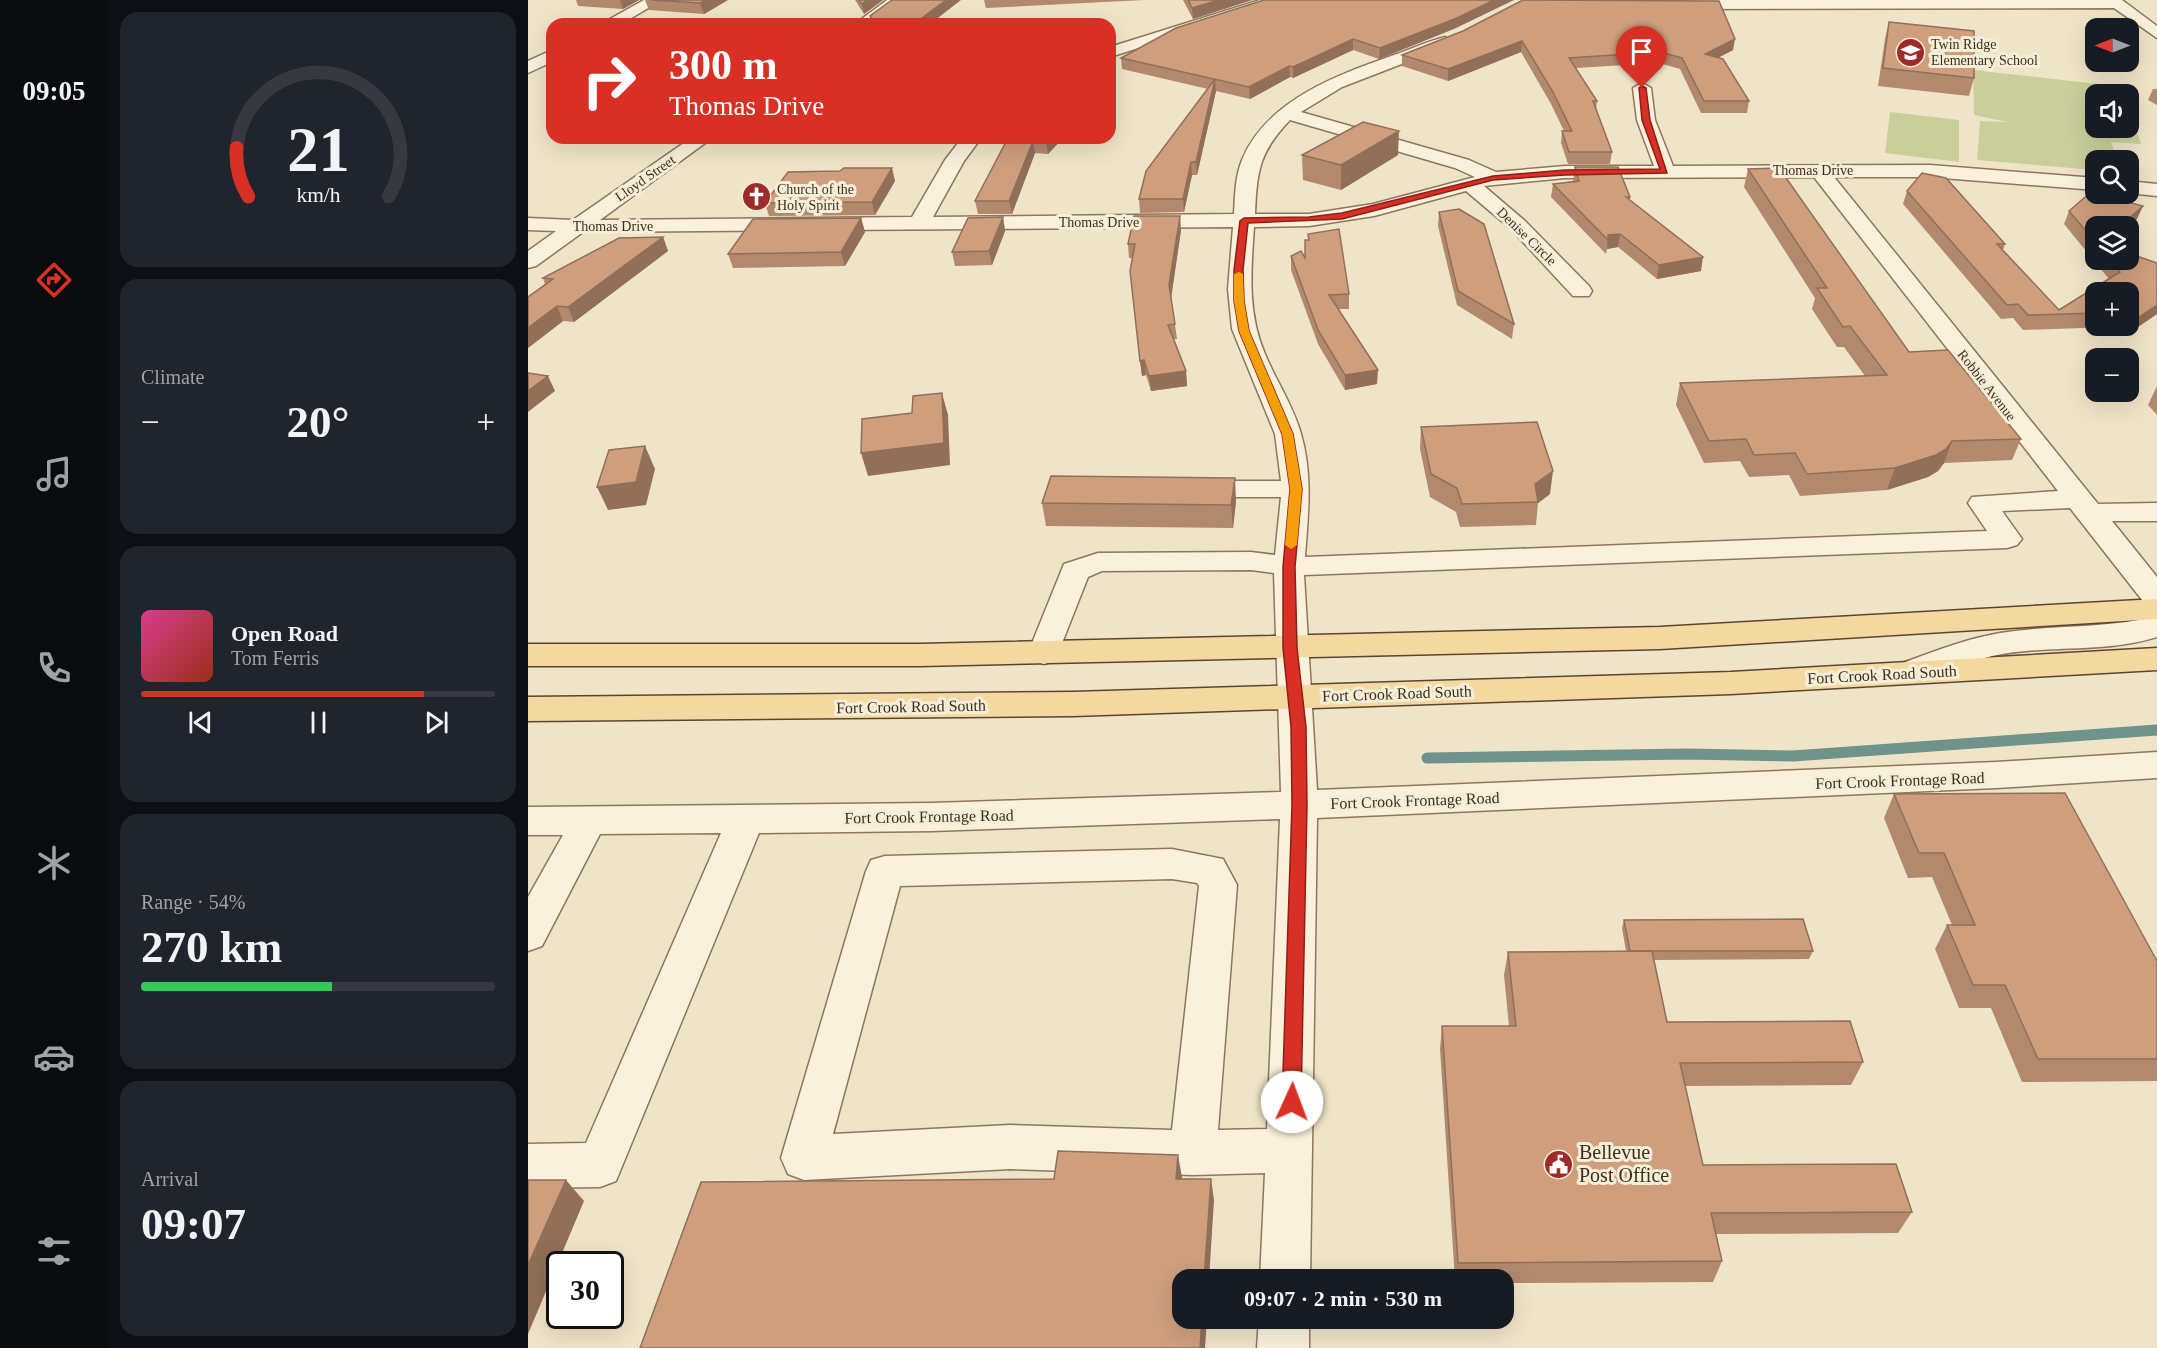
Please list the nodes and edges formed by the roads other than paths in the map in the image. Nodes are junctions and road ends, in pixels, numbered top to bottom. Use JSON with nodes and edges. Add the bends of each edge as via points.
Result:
{"nodes":[{"id":1,"x":655,"y":0,"type":"edge"},
{"id":2,"x":897,"y":0,"type":"edge"},
{"id":3,"x":1275,"y":0,"type":"edge"},
{"id":4,"x":1628,"y":0,"type":"edge"},
{"id":5,"x":2115,"y":2,"type":"edge"},
{"id":6,"x":620,"y":18,"type":"edge"},
{"id":7,"x":872,"y":18,"type":"edge"},
{"id":8,"x":2157,"y":33,"type":"edge"},
{"id":9,"x":1460,"y":35,"type":"edge"},
{"id":10,"x":1116,"y":50,"type":"edge"},
{"id":11,"x":546,"y":58,"type":"edge"},
{"id":12,"x":528,"y":68,"type":"edge"},
{"id":13,"x":1642,"y":88,"type":"dead end"},
{"id":14,"x":1288,"y":114,"type":"junction"},
{"id":15,"x":693,"y":144,"type":"edge"},
{"id":16,"x":967,"y":144,"type":"edge"},
{"id":17,"x":1818,"y":170,"type":"junction"},
{"id":18,"x":1665,"y":171,"type":"junction"},
{"id":19,"x":1493,"y":178,"type":"junction"},
{"id":20,"x":2085,"y":183,"type":"edge"},
{"id":21,"x":1469,"y":184,"type":"junction"},
{"id":22,"x":1244,"y":221,"type":"junction"},
{"id":23,"x":528,"y":224,"type":"edge"},
{"id":24,"x":920,"y":224,"type":"junction"},
{"id":25,"x":576,"y":226,"type":"junction"},
{"id":26,"x":528,"y":261,"type":"edge"},
{"id":27,"x":1581,"y":291,"type":"dead end"},
{"id":28,"x":1159,"y":489,"type":"edge"},
{"id":29,"x":1296,"y":489,"type":"junction"},
{"id":30,"x":2082,"y":506,"type":"junction"},
{"id":31,"x":2157,"y":512,"type":"edge"},
{"id":32,"x":1289,"y":567,"type":"junction"},
{"id":33,"x":2157,"y":598,"type":"edge"},
{"id":34,"x":2157,"y":609,"type":"edge"},
{"id":35,"x":2157,"y":626,"type":"edge"},
{"id":36,"x":1290,"y":648,"type":"junction"},
{"id":37,"x":1044,"y":652,"type":"junction"},
{"id":38,"x":528,"y":655,"type":"edge"},
{"id":39,"x":2157,"y":659,"type":"edge"},
{"id":40,"x":1912,"y":672,"type":"junction"},
{"id":41,"x":1294,"y":696,"type":"junction"},
{"id":42,"x":528,"y":709,"type":"edge"},
{"id":43,"x":2157,"y":765,"type":"edge"},
{"id":44,"x":1299,"y":805,"type":"junction"},
{"id":45,"x":901,"y":818,"type":"junction"},
{"id":46,"x":746,"y":819,"type":"junction"},
{"id":47,"x":528,"y":821,"type":"edge"},
{"id":48,"x":589,"y":821,"type":"junction"},
{"id":49,"x":885,"y":871,"type":"junction"},
{"id":50,"x":528,"y":934,"type":"edge"},
{"id":51,"x":1290,"y":1150,"type":"junction"},
{"id":52,"x":1193,"y":1153,"type":"junction"},
{"id":53,"x":528,"y":1166,"type":"edge"},
{"id":54,"x":1285,"y":1269,"type":"edge"},
{"id":55,"x":1284,"y":1329,"type":"edge"},
{"id":56,"x":1283,"y":1348,"type":"edge"}],
"edges":[{"from":1,"to":6,"type":"street"},
{"from":2,"to":7,"type":"street"},
{"from":3,"to":10,"type":"street"},
{"from":4,"to":5,"type":"street","via":[[1748,6]]},
{"from":5,"to":8,"type":"street"},
{"from":9,"to":14,"type":"street","via":[[1340,82]]},
{"from":11,"to":12,"type":"street"},
{"from":13,"to":18,"type":"street","via":[[1646,120]]},
{"from":14,"to":19,"type":"street","via":[[1462,164]]},
{"from":14,"to":22,"type":"street","via":[[1266,134],[1252,158]]},
{"from":15,"to":25,"type":"street","name":"Lloyd Street"},
{"from":16,"to":24,"type":"street"},
{"from":17,"to":18,"type":"street","name":"Thomas Drive"},
{"from":17,"to":20,"type":"street","name":"Thomas Drive","via":[[1974,173]]},
{"from":17,"to":30,"type":"street","name":"Robbie Avenue"},
{"from":18,"to":19,"type":"street","name":"Thomas Drive","via":[[1565,172]]},
{"from":19,"to":21,"type":"street","name":"Thomas Drive"},
{"from":21,"to":22,"type":"street","name":"Thomas Drive","via":[[1342,216]]},
{"from":21,"to":27,"type":"street","name":"Denise Circle","via":[[1518,225]]},
{"from":22,"to":24,"type":"street","name":"Thomas Drive"},
{"from":22,"to":29,"type":"street","via":[[1239,270],[1244,331],[1288,434]]},
{"from":23,"to":25,"type":"street","name":"Thomas Drive"},
{"from":24,"to":25,"type":"street","name":"Thomas Drive"},
{"from":25,"to":26,"type":"street","name":"Lloyd Street"},
{"from":28,"to":29,"type":"street"},
{"from":29,"to":32,"type":"street"},
{"from":30,"to":31,"type":"street"},
{"from":30,"to":32,"type":"street","via":[[1982,502],[2007,539]]},
{"from":30,"to":33,"type":"street","name":"Robbie Avenue"},
{"from":32,"to":36,"type":"street"},
{"from":32,"to":37,"type":"street","via":[[1251,561],[1098,562],[1075,571]]},
{"from":34,"to":36,"type":"main road","via":[[1660,638]]},
{"from":35,"to":40,"type":"street","via":[[2126,633],[1975,647]]},
{"from":36,"to":37,"type":"main road"},
{"from":36,"to":41,"type":"street"},
{"from":37,"to":38,"type":"main road"},
{"from":39,"to":40,"type":"main road","name":"Fort Crook Road South"},
{"from":40,"to":41,"type":"main road","name":"Fort Crook Road South","via":[[1731,683]]},
{"from":41,"to":42,"type":"main road","name":"Fort Crook Road South","via":[[1072,704]]},
{"from":41,"to":44,"type":"street"},
{"from":43,"to":44,"type":"street","name":"Fort Crook Frontage Road","via":[[1995,776]]},
{"from":44,"to":45,"type":"street","name":"Fort Crook Frontage Road"},
{"from":44,"to":51,"type":"street"},
{"from":45,"to":46,"type":"street","name":"Fort Crook Frontage Road"},
{"from":45,"to":49,"type":"street"},
{"from":46,"to":48,"type":"street","name":"Fort Crook Frontage Road"},
{"from":46,"to":53,"type":"street","via":[[600,1165]]},
{"from":47,"to":48,"type":"street","name":"Fort Crook Frontage Road"},
{"from":48,"to":50,"type":"street"},
{"from":49,"to":52,"type":"street","via":[[1172,864],[1209,870],[1218,885]]},
{"from":49,"to":52,"type":"street","via":[[804,1158],[1010,1147]]},
{"from":51,"to":52,"type":"street"},
{"from":51,"to":54,"type":"street"},
{"from":55,"to":56,"type":"street"}]}
